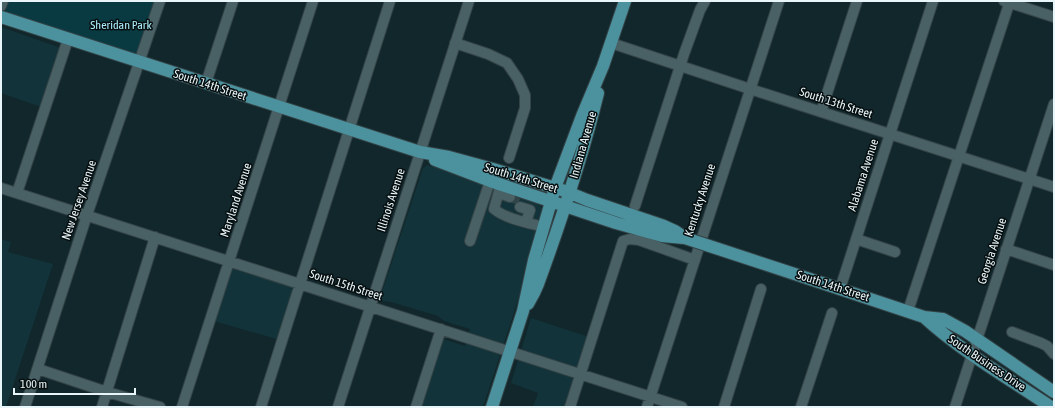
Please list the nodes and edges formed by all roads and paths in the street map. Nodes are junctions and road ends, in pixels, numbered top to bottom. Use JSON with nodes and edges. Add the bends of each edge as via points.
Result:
{"nodes":[{"id":1,"x":3,"y":1,"type":"edge"},
{"id":2,"x":160,"y":1,"type":"edge"},
{"id":3,"x":233,"y":1,"type":"edge"},
{"id":4,"x":314,"y":1,"type":"edge"},
{"id":5,"x":390,"y":1,"type":"edge"},
{"id":6,"x":469,"y":1,"type":"edge"},
{"id":7,"x":625,"y":1,"type":"edge"},
{"id":8,"x":705,"y":1,"type":"edge"},
{"id":9,"x":779,"y":1,"type":"edge"},
{"id":10,"x":857,"y":1,"type":"edge"},
{"id":11,"x":933,"y":1,"type":"edge"},
{"id":12,"x":1008,"y":2,"type":"edge"},
{"id":13,"x":1,"y":6,"type":"edge"},
{"id":14,"x":1,"y":17,"type":"edge"},
{"id":15,"x":1054,"y":17,"type":"edge"},
{"id":16,"x":68,"y":39,"type":"junction"},
{"id":17,"x":455,"y":43,"type":"junction"},
{"id":18,"x":611,"y":43,"type":"junction"},
{"id":19,"x":140,"y":62,"type":"junction"},
{"id":20,"x":603,"y":66,"type":"junction"},
{"id":21,"x":681,"y":66,"type":"junction"},
{"id":22,"x":206,"y":83,"type":"junction"},
{"id":23,"x":750,"y":89,"type":"junction"},
{"id":24,"x":1054,"y":104,"type":"edge"},
{"id":25,"x":279,"y":107,"type":"junction"},
{"id":26,"x":821,"y":112,"type":"junction"},
{"id":27,"x":350,"y":130,"type":"junction"},
{"id":28,"x":890,"y":134,"type":"junction"},
{"id":29,"x":420,"y":152,"type":"junction"},
{"id":30,"x":959,"y":157,"type":"junction"},
{"id":31,"x":509,"y":158,"type":"dead end"},
{"id":32,"x":1030,"y":179,"type":"junction"},
{"id":33,"x":1054,"y":187,"type":"edge"},
{"id":34,"x":1,"y":188,"type":"edge"},
{"id":35,"x":556,"y":188,"type":"junction"},
{"id":36,"x":496,"y":190,"type":"junction"},
{"id":37,"x":17,"y":193,"type":"junction"},
{"id":38,"x":569,"y":193,"type":"junction"},
{"id":39,"x":509,"y":200,"type":"tunnel mouth"},
{"id":40,"x":551,"y":202,"type":"junction"},
{"id":41,"x":524,"y":206,"type":"dead end"},
{"id":42,"x":564,"y":206,"type":"junction"},
{"id":43,"x":635,"y":206,"type":"dead end"},
{"id":44,"x":87,"y":215,"type":"junction"},
{"id":45,"x":526,"y":222,"type":"junction"},
{"id":46,"x":544,"y":227,"type":"junction"},
{"id":47,"x":155,"y":237,"type":"junction"},
{"id":48,"x":685,"y":238,"type":"junction"},
{"id":49,"x":856,"y":239,"type":"junction"},
{"id":50,"x":470,"y":241,"type":"dead end"},
{"id":51,"x":1006,"y":249,"type":"junction"},
{"id":52,"x":895,"y":252,"type":"dead end"},
{"id":53,"x":695,"y":260,"type":"junction"},
{"id":54,"x":230,"y":261,"type":"junction"},
{"id":55,"x":1054,"y":265,"type":"edge"},
{"id":56,"x":300,"y":284,"type":"junction"},
{"id":57,"x":834,"y":287,"type":"junction"},
{"id":58,"x":761,"y":289,"type":"dead end"},
{"id":59,"x":370,"y":306,"type":"junction"},
{"id":60,"x":523,"y":311,"type":"junction"},
{"id":61,"x":908,"y":311,"type":"junction"},
{"id":62,"x":832,"y":313,"type":"dead end"},
{"id":63,"x":924,"y":317,"type":"junction"},
{"id":64,"x":441,"y":329,"type":"junction"},
{"id":65,"x":1012,"y":332,"type":"dead end"},
{"id":66,"x":977,"y":339,"type":"junction"},
{"id":67,"x":510,"y":351,"type":"junction"},
{"id":68,"x":972,"y":354,"type":"junction"},
{"id":69,"x":1054,"y":354,"type":"edge"},
{"id":70,"x":38,"y":369,"type":"junction"},
{"id":71,"x":581,"y":374,"type":"junction"},
{"id":72,"x":107,"y":392,"type":"junction"},
{"id":73,"x":1054,"y":392,"type":"edge"},
{"id":74,"x":650,"y":396,"type":"junction"},
{"id":75,"x":956,"y":402,"type":"edge"},
{"id":76,"x":25,"y":407,"type":"edge"},
{"id":77,"x":102,"y":407,"type":"edge"},
{"id":78,"x":160,"y":407,"type":"edge"},
{"id":79,"x":182,"y":407,"type":"edge"},
{"id":80,"x":262,"y":407,"type":"edge"},
{"id":81,"x":338,"y":407,"type":"edge"},
{"id":82,"x":416,"y":407,"type":"edge"},
{"id":83,"x":492,"y":407,"type":"edge"},
{"id":84,"x":570,"y":407,"type":"edge"},
{"id":85,"x":647,"y":407,"type":"edge"},
{"id":86,"x":682,"y":407,"type":"edge"},
{"id":87,"x":724,"y":407,"type":"edge"},
{"id":88,"x":801,"y":407,"type":"edge"},
{"id":89,"x":1051,"y":407,"type":"edge"}],
"edges":[{"from":1,"to":13,"type":"street"},
{"from":2,"to":19,"type":"street","name":"New Jersey Avenue"},
{"from":3,"to":22,"type":"street"},
{"from":4,"to":25,"type":"street","name":"Maryland Avenue"},
{"from":5,"to":27,"type":"street"},
{"from":6,"to":17,"type":"street","name":"Illinois Avenue"},
{"from":7,"to":18,"type":"main road","name":"Indiana Avenue"},
{"from":8,"to":21,"type":"street"},
{"from":9,"to":23,"type":"street","name":"Kentucky Avenue"},
{"from":10,"to":26,"type":"street"},
{"from":11,"to":28,"type":"street","name":"Alabama Avenue"},
{"from":12,"to":15,"type":"street"},
{"from":12,"to":30,"type":"street"},
{"from":14,"to":16,"type":"main road","name":"South 14th Street"},
{"from":16,"to":19,"type":"main road","name":"South 14th Street"},
{"from":16,"to":37,"type":"street"},
{"from":17,"to":29,"type":"street","name":"Illinois Avenue"},
{"from":17,"to":31,"type":"street","via":[[488,54],[507,64],[518,79],[525,95],[525,108]]},
{"from":18,"to":20,"type":"main road","name":"Indiana Avenue"},
{"from":18,"to":21,"type":"street","name":"South 13th Street"},
{"from":19,"to":22,"type":"main road","name":"South 14th Street"},
{"from":19,"to":44,"type":"street","name":"New Jersey Avenue"},
{"from":20,"to":35,"type":"main road","name":"Indiana Avenue"},
{"from":20,"to":38,"type":"main road","name":"Indiana Avenue","via":[[591,121]]},
{"from":21,"to":23,"type":"street","name":"South 13th Street"},
{"from":21,"to":43,"type":"street"},
{"from":22,"to":25,"type":"main road","name":"South 14th Street"},
{"from":23,"to":26,"type":"street","name":"South 13th Street"},
{"from":23,"to":53,"type":"street","name":"Kentucky Avenue"},
{"from":24,"to":32,"type":"street","name":"Georgia Avenue"},
{"from":25,"to":27,"type":"main road","name":"South 14th Street"},
{"from":25,"to":54,"type":"street","name":"Maryland Avenue"},
{"from":26,"to":28,"type":"street","name":"South 13th Street"},
{"from":27,"to":29,"type":"main road","name":"South 14th Street"},
{"from":27,"to":56,"type":"street"},
{"from":28,"to":30,"type":"street","name":"South 13th Street"},
{"from":28,"to":49,"type":"street","name":"Alabama Avenue"},
{"from":29,"to":35,"type":"main road","name":"South 14th Street","via":[[493,169]]},
{"from":29,"to":36,"type":"main road","name":"South 14th Street"},
{"from":29,"to":59,"type":"street","name":"Illinois Avenue"},
{"from":30,"to":32,"type":"street","name":"South 13th Street"},
{"from":30,"to":61,"type":"street"},
{"from":32,"to":33,"type":"street","name":"South 13th Street"},
{"from":32,"to":51,"type":"street","name":"Georgia Avenue"},
{"from":34,"to":37,"type":"street","name":"South 15th Street"},
{"from":35,"to":38,"type":"main road","name":"South 14th Street"},
{"from":35,"to":40,"type":"main road","name":"Indiana Avenue"},
{"from":36,"to":39,"type":"street"},
{"from":36,"to":40,"type":"main road","name":"South 14th Street"},
{"from":36,"to":45,"type":"street","via":[[494,209],[498,213]]},
{"from":36,"to":50,"type":"street"},
{"from":37,"to":44,"type":"street","name":"South 15th Street"},
{"from":38,"to":42,"type":"main road","name":"Indiana Avenue"},
{"from":38,"to":48,"type":"main road","name":"South 14th Street","via":[[664,226]]},
{"from":40,"to":42,"type":"main road","name":"South 14th Street"},
{"from":40,"to":46,"type":"main road","name":"Indiana Avenue"},
{"from":41,"to":45,"type":"street"},
{"from":42,"to":48,"type":"main road","name":"South 14th Street","via":[[655,234]]},
{"from":42,"to":60,"type":"main road","name":"Indiana Avenue","via":[[538,284]]},
{"from":44,"to":47,"type":"street","name":"South 15th Street"},
{"from":44,"to":70,"type":"street","name":"New Jersey Avenue"},
{"from":45,"to":46,"type":"street"},
{"from":46,"to":60,"type":"main road","name":"Indiana Avenue"},
{"from":47,"to":54,"type":"street","name":"South 15th Street"},
{"from":47,"to":72,"type":"street"},
{"from":48,"to":57,"type":"main road","name":"South 14th Street","bridge":true},
{"from":49,"to":52,"type":"street"},
{"from":49,"to":57,"type":"street","name":"Alabama Avenue"},
{"from":51,"to":55,"type":"street"},
{"from":51,"to":66,"type":"street","name":"Georgia Avenue"},
{"from":53,"to":71,"type":"street","via":[[639,240],[623,241]]},
{"from":53,"to":74,"type":"street","name":"Kentucky Avenue"},
{"from":54,"to":56,"type":"street","name":"South 15th Street"},
{"from":54,"to":79,"type":"street","name":"Maryland Avenue"},
{"from":56,"to":59,"type":"street","name":"South 15th Street"},
{"from":56,"to":80,"type":"street"},
{"from":57,"to":61,"type":"main road","name":"South 14th Street"},
{"from":58,"to":87,"type":"street"},
{"from":59,"to":64,"type":"street","name":"South 15th Street"},
{"from":59,"to":81,"type":"street","name":"Illinois Avenue"},
{"from":60,"to":67,"type":"main road","name":"Indiana Avenue"},
{"from":61,"to":63,"type":"main road","name":"South 14th Street"},
{"from":62,"to":88,"type":"street"},
{"from":63,"to":66,"type":"main road","name":"South 14th Street","via":[[943,318]]},
{"from":63,"to":68,"type":"main road","name":"South Business Drive"},
{"from":64,"to":67,"type":"street","name":"South 15th Street"},
{"from":64,"to":82,"type":"street"},
{"from":65,"to":69,"type":"street","via":[[1044,344]]},
{"from":66,"to":68,"type":"street","name":"Georgia Avenue"},
{"from":66,"to":73,"type":"main road","name":"South Business Drive"},
{"from":67,"to":71,"type":"street","name":"South 15th Street"},
{"from":67,"to":83,"type":"main road","name":"Indiana Avenue"},
{"from":68,"to":75,"type":"street","name":"Georgia Avenue"},
{"from":68,"to":89,"type":"main road","name":"South Business Drive"},
{"from":70,"to":72,"type":"street"},
{"from":70,"to":76,"type":"street","name":"New Jersey Avenue"},
{"from":71,"to":74,"type":"street","name":"South 15th Street"},
{"from":71,"to":84,"type":"street"},
{"from":72,"to":77,"type":"street"},
{"from":72,"to":78,"type":"street"},
{"from":74,"to":85,"type":"street","name":"Kentucky Avenue"},
{"from":74,"to":86,"type":"street","name":"South 15th Street"}]}
